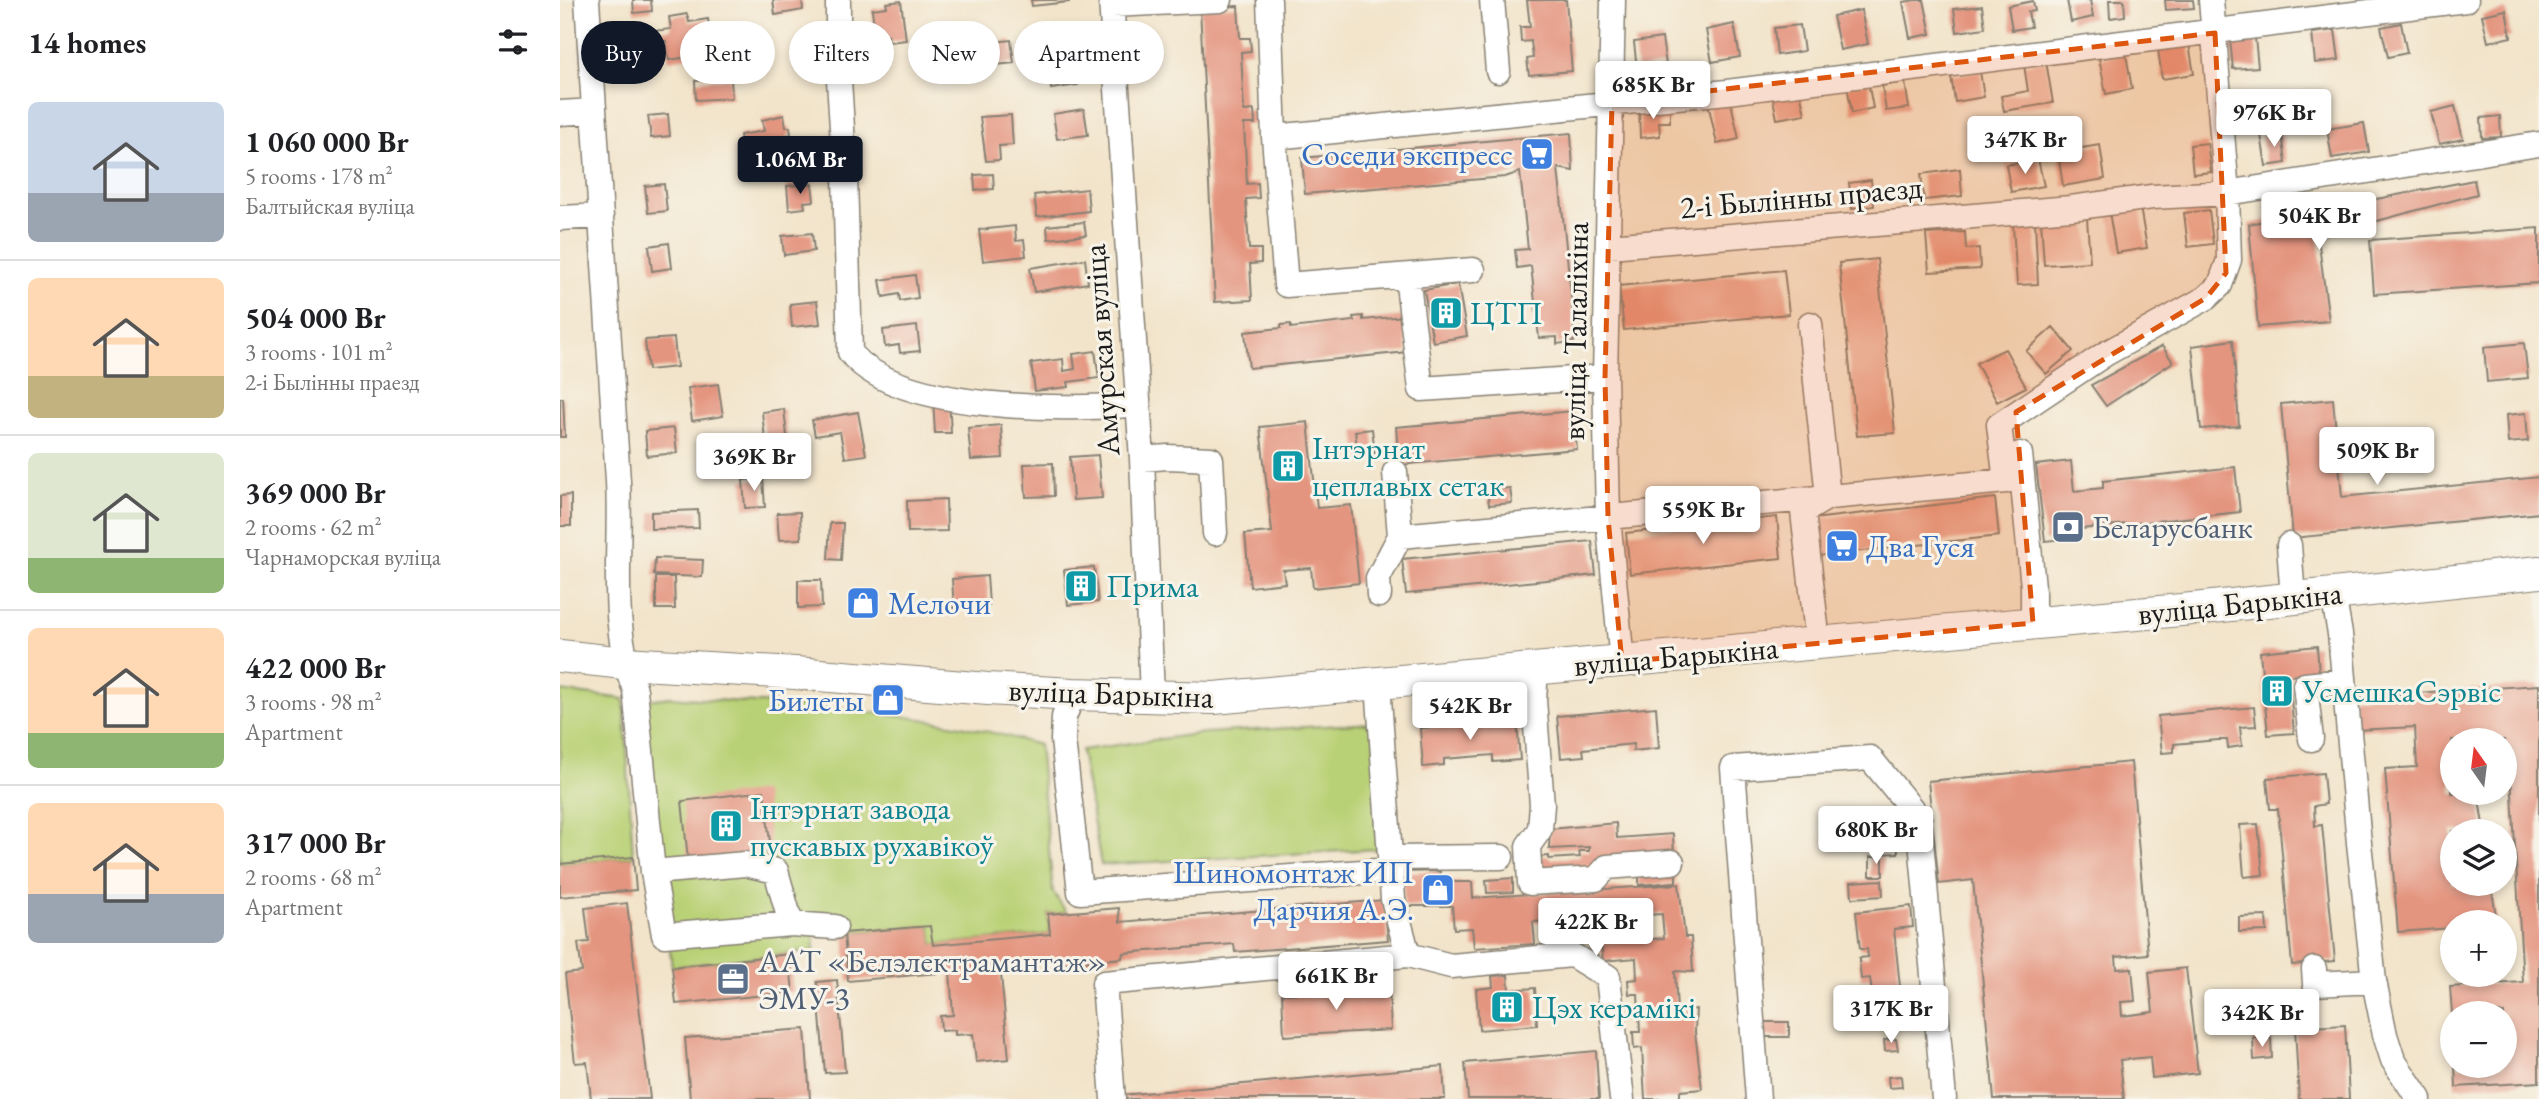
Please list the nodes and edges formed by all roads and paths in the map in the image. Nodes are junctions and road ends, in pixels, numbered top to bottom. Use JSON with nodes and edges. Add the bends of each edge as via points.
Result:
{"nodes":[{"id":1,"x":587,"y":0,"type":"edge"},
{"id":2,"x":838,"y":0,"type":"edge"},
{"id":3,"x":1220,"y":0,"type":"edge"},
{"id":4,"x":1269,"y":0,"type":"edge"},
{"id":5,"x":1492,"y":0,"type":"edge"},
{"id":6,"x":1613,"y":0,"type":"edge"},
{"id":7,"x":2211,"y":0,"type":"edge"},
{"id":8,"x":2466,"y":0,"type":"edge"},
{"id":9,"x":1111,"y":3,"type":"edge"},
{"id":10,"x":2215,"y":33,"type":"junction"},
{"id":11,"x":1498,"y":71,"type":"dead end"},
{"id":12,"x":1612,"y":102,"type":"junction"},
{"id":13,"x":594,"y":111,"type":"junction"},
{"id":14,"x":560,"y":113,"type":"edge"},
{"id":15,"x":1274,"y":137,"type":"junction"},
{"id":16,"x":2539,"y":144,"type":"edge"},
{"id":17,"x":2227,"y":193,"type":"junction"},
{"id":18,"x":601,"y":216,"type":"junction"},
{"id":19,"x":560,"y":218,"type":"edge"},
{"id":20,"x":1609,"y":246,"type":"junction"},
{"id":21,"x":1473,"y":270,"type":"dead end"},
{"id":22,"x":1407,"y":276,"type":"junction"},
{"id":23,"x":1810,"y":324,"type":"dead end"},
{"id":24,"x":1605,"y":377,"type":"junction"},
{"id":25,"x":1138,"y":404,"type":"junction"},
{"id":26,"x":2015,"y":412,"type":"junction"},
{"id":27,"x":1142,"y":459,"type":"junction"},
{"id":28,"x":1395,"y":472,"type":"dead end"},
{"id":29,"x":1828,"y":496,"type":"junction"},
{"id":30,"x":1608,"y":518,"type":"junction"},
{"id":31,"x":1215,"y":533,"type":"dead end"},
{"id":32,"x":1401,"y":536,"type":"junction"},
{"id":33,"x":2289,"y":545,"type":"dead end"},
{"id":34,"x":2539,"y":572,"type":"edge"},
{"id":35,"x":2333,"y":594,"type":"junction"},
{"id":36,"x":1379,"y":595,"type":"dead end"},
{"id":37,"x":2293,"y":598,"type":"junction"},
{"id":38,"x":2033,"y":623,"type":"junction"},
{"id":39,"x":1818,"y":643,"type":"junction"},
{"id":40,"x":560,"y":656,"type":"edge"},
{"id":41,"x":1622,"y":662,"type":"junction"},
{"id":42,"x":624,"y":663,"type":"junction"},
{"id":43,"x":1536,"y":669,"type":"junction"},
{"id":44,"x":2344,"y":681,"type":"junction"},
{"id":45,"x":1378,"y":684,"type":"junction"},
{"id":46,"x":1073,"y":694,"type":"junction"},
{"id":47,"x":1152,"y":696,"type":"junction"},
{"id":48,"x":2311,"y":739,"type":"dead end"},
{"id":49,"x":1501,"y":857,"type":"dead end"},
{"id":50,"x":1672,"y":862,"type":"dead end"},
{"id":51,"x":1391,"y":864,"type":"junction"},
{"id":52,"x":653,"y":872,"type":"junction"},
{"id":53,"x":791,"y":924,"type":"junction"},
{"id":54,"x":835,"y":927,"type":"dead end"},
{"id":55,"x":1408,"y":955,"type":"junction"},
{"id":56,"x":2314,"y":969,"type":"dead end"},
{"id":57,"x":2374,"y":981,"type":"junction"},
{"id":58,"x":1112,"y":1099,"type":"edge"},
{"id":59,"x":1622,"y":1099,"type":"edge"},
{"id":60,"x":1758,"y":1099,"type":"edge"},
{"id":61,"x":1944,"y":1099,"type":"edge"},
{"id":62,"x":2419,"y":1099,"type":"edge"}],
"edges":[{"from":1,"to":13,"type":"street"},
{"from":2,"to":25,"type":"street","via":[[850,352],[860,365],[920,393],[1008,406]]},
{"from":3,"to":9,"type":"street"},
{"from":4,"to":15,"type":"street"},
{"from":5,"to":11,"type":"street"},
{"from":6,"to":12,"type":"street","name":"вуліца Талаліхіна"},
{"from":7,"to":10,"type":"street"},
{"from":8,"to":10,"type":"street"},
{"from":9,"to":25,"type":"street","name":"Амурская вуліца"},
{"from":10,"to":12,"type":"street"},
{"from":10,"to":17,"type":"street"},
{"from":12,"to":15,"type":"street"},
{"from":12,"to":20,"type":"street","name":"вуліца Талаліхіна"},
{"from":13,"to":14,"type":"street"},
{"from":13,"to":18,"type":"street"},
{"from":15,"to":22,"type":"street","via":[[1286,285]]},
{"from":16,"to":17,"type":"street","name":"2-і Былінны праезд"},
{"from":17,"to":20,"type":"street","name":"2-і Былінны праезд"},
{"from":17,"to":26,"type":"street","via":[[2229,260],[2220,285],[2206,298],[2105,354]]},
{"from":18,"to":19,"type":"street"},
{"from":18,"to":42,"type":"street","via":[[618,484],[618,617]]},
{"from":20,"to":24,"type":"street","name":"вуліца Талаліхіна"},
{"from":21,"to":22,"type":"street"},
{"from":22,"to":24,"type":"street","via":[[1421,389]]},
{"from":23,"to":29,"type":"street"},
{"from":24,"to":30,"type":"street","name":"вуліца Талаліхіна"},
{"from":25,"to":27,"type":"street","name":"Амурская вуліца"},
{"from":26,"to":29,"type":"street","via":[[2000,425],[2006,481]]},
{"from":26,"to":38,"type":"street"},
{"from":27,"to":31,"type":"street","via":[[1211,459]]},
{"from":27,"to":47,"type":"street","name":"Амурская вуліца"},
{"from":28,"to":32,"type":"street"},
{"from":29,"to":30,"type":"street"},
{"from":29,"to":39,"type":"street","via":[[1803,512]]},
{"from":30,"to":32,"type":"street"},
{"from":30,"to":41,"type":"street","name":"вуліца Талаліхіна"},
{"from":32,"to":36,"type":"street","via":[[1378,578]]},
{"from":33,"to":37,"type":"street"},
{"from":34,"to":35,"type":"main road","name":"вуліца Барыкіна"},
{"from":35,"to":37,"type":"main road","name":"вуліца Барыкіна"},
{"from":35,"to":44,"type":"street"},
{"from":37,"to":38,"type":"main road","name":"вуліца Барыкіна"},
{"from":38,"to":39,"type":"main road","name":"вуліца Барыкіна"},
{"from":39,"to":41,"type":"main road","name":"вуліца Барыкіна"},
{"from":40,"to":42,"type":"main road","name":"вуліца Барыкіна"},
{"from":41,"to":43,"type":"main road","name":"вуліца Барыкіна"},
{"from":42,"to":46,"type":"main road","name":"вуліца Барыкіна"},
{"from":42,"to":52,"type":"street","via":[[635,690]]},
{"from":43,"to":45,"type":"main road","name":"вуліца Барыкіна"},
{"from":43,"to":50,"type":"street","via":[[1542,804],[1539,829],[1528,846],[1530,883],[1596,879],[1607,867]]},
{"from":44,"to":48,"type":"street","via":[[2305,685]]},
{"from":44,"to":57,"type":"street"},
{"from":45,"to":47,"type":"main road","name":"вуліца Барыкіна","via":[[1214,698]]},
{"from":45,"to":51,"type":"street"},
{"from":46,"to":47,"type":"main road","name":"вуліца Барыкіна"},
{"from":46,"to":51,"type":"street","via":[[1064,717],[1063,740],[1080,892]]},
{"from":49,"to":51,"type":"street"},
{"from":51,"to":55,"type":"street","via":[[1393,899]]},
{"from":52,"to":53,"type":"street","via":[[745,864],[776,871]]},
{"from":52,"to":53,"type":"street","via":[[664,935]]},
{"from":53,"to":54,"type":"street"},
{"from":55,"to":58,"type":"street","via":[[1104,983]]},
{"from":55,"to":59,"type":"street","via":[[1451,966],[1572,956],[1608,977]]},
{"from":56,"to":57,"type":"street","via":[[2315,984]]},
{"from":57,"to":62,"type":"street","via":[[2393,1060]]},
{"from":60,"to":61,"type":"street","via":[[1732,768],[1870,758],[1919,818]]}]}
